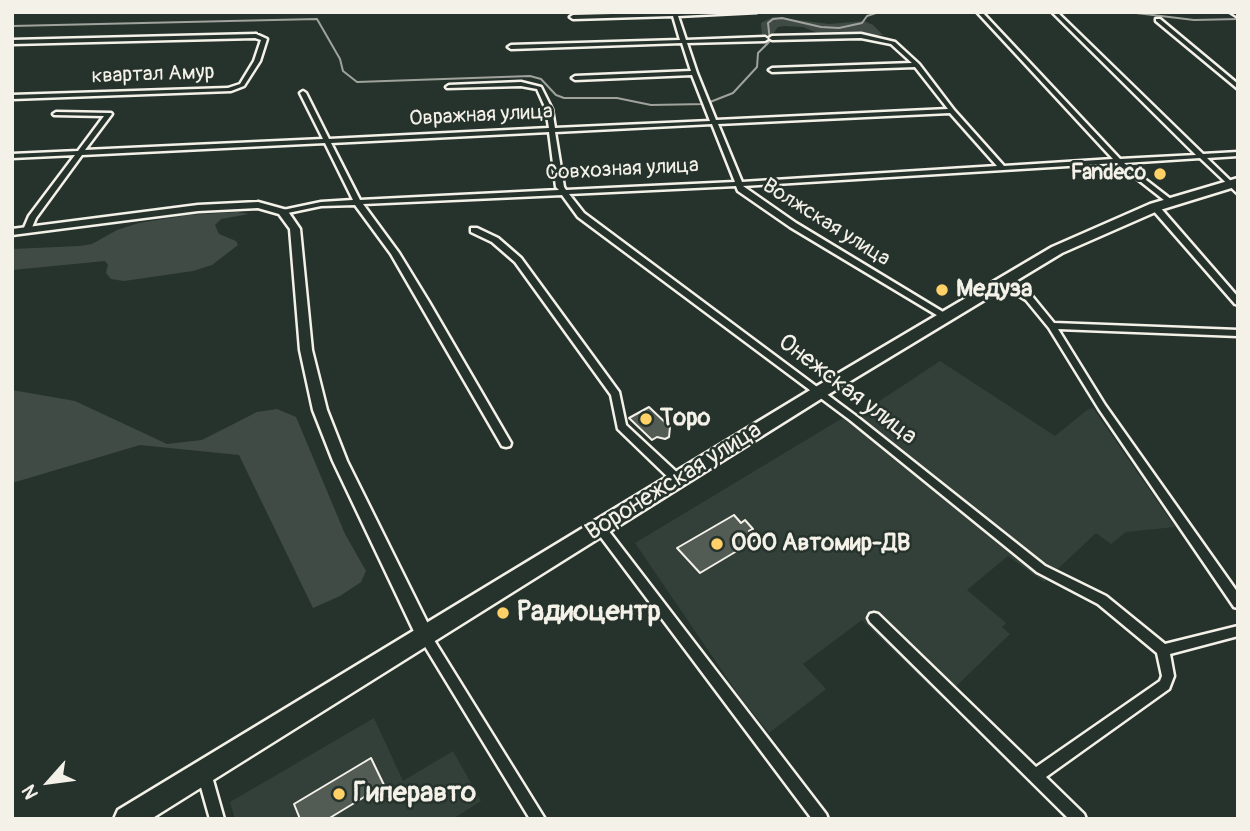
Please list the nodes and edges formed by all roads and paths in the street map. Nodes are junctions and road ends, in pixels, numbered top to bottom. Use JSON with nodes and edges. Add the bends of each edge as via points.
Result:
{"nodes":[{"id":1,"x":755,"y":12,"type":"edge"},
{"id":2,"x":979,"y":12,"type":"edge"},
{"id":3,"x":1054,"y":12,"type":"edge"},
{"id":4,"x":1232,"y":12,"type":"edge"},
{"id":5,"x":675,"y":15,"type":"junction"},
{"id":6,"x":1238,"y":16,"type":"edge"},
{"id":7,"x":573,"y":17,"type":"dead end"},
{"id":8,"x":1158,"y":20,"type":"dead end"},
{"id":9,"x":685,"y":41,"type":"junction"},
{"id":10,"x":12,"y":42,"type":"edge"},
{"id":11,"x":510,"y":47,"type":"dead end"},
{"id":12,"x":916,"y":65,"type":"junction"},
{"id":13,"x":772,"y":70,"type":"dead end"},
{"id":14,"x":694,"y":73,"type":"junction"},
{"id":15,"x":575,"y":78,"type":"dead end"},
{"id":16,"x":449,"y":87,"type":"dead end"},
{"id":17,"x":1238,"y":87,"type":"edge"},
{"id":18,"x":303,"y":93,"type":"dead end"},
{"id":19,"x":73,"y":95,"type":"junction"},
{"id":20,"x":12,"y":97,"type":"edge"},
{"id":21,"x":952,"y":111,"type":"junction"},
{"id":22,"x":716,"y":121,"type":"junction"},
{"id":23,"x":552,"y":130,"type":"junction"},
{"id":24,"x":327,"y":142,"type":"junction"},
{"id":25,"x":80,"y":153,"type":"junction"},
{"id":26,"x":1238,"y":155,"type":"edge"},
{"id":27,"x":12,"y":156,"type":"edge"},
{"id":28,"x":1204,"y":157,"type":"junction"},
{"id":29,"x":1119,"y":162,"type":"junction"},
{"id":30,"x":1001,"y":167,"type":"junction"},
{"id":31,"x":738,"y":184,"type":"junction"},
{"id":32,"x":1235,"y":186,"type":"edge"},
{"id":33,"x":563,"y":192,"type":"junction"},
{"id":34,"x":358,"y":203,"type":"junction"},
{"id":35,"x":1162,"y":205,"type":"junction"},
{"id":36,"x":283,"y":212,"type":"junction"},
{"id":37,"x":27,"y":230,"type":"junction"},
{"id":38,"x":474,"y":230,"type":"dead end"},
{"id":39,"x":12,"y":232,"type":"edge"},
{"id":40,"x":1003,"y":282,"type":"junction"},
{"id":41,"x":1238,"y":302,"type":"edge"},
{"id":42,"x":945,"y":317,"type":"junction"},
{"id":43,"x":1052,"y":326,"type":"junction"},
{"id":44,"x":1238,"y":333,"type":"edge"},
{"id":45,"x":818,"y":393,"type":"junction"},
{"id":46,"x":506,"y":443,"type":"dead end"},
{"id":47,"x":678,"y":480,"type":"junction"},
{"id":48,"x":601,"y":529,"type":"junction"},
{"id":49,"x":1238,"y":603,"type":"edge"},
{"id":50,"x":874,"y":618,"type":"dead end"},
{"id":51,"x":1238,"y":631,"type":"edge"},
{"id":52,"x":425,"y":636,"type":"junction"},
{"id":53,"x":1163,"y":650,"type":"junction"},
{"id":54,"x":204,"y":772,"type":"junction"},
{"id":55,"x":1035,"y":776,"type":"junction"},
{"id":56,"x":128,"y":819,"type":"edge"},
{"id":57,"x":217,"y":819,"type":"edge"},
{"id":58,"x":538,"y":819,"type":"edge"},
{"id":59,"x":821,"y":819,"type":"edge"},
{"id":60,"x":1079,"y":819,"type":"edge"}],
"edges":[{"from":1,"to":5,"type":"street"},
{"from":2,"to":29,"type":"street"},
{"from":3,"to":28,"type":"street"},
{"from":4,"to":6,"type":"street"},
{"from":5,"to":7,"type":"street"},
{"from":5,"to":9,"type":"street","name":"Волжская улица"},
{"from":8,"to":17,"type":"street"},
{"from":9,"to":11,"type":"street"},
{"from":9,"to":12,"type":"street","via":[[861,36],[893,43]]},
{"from":9,"to":14,"type":"street","name":"Волжская улица"},
{"from":10,"to":19,"type":"street","name":"квартал Амур","via":[[264,39],[242,85],[229,90]]},
{"from":12,"to":13,"type":"street"},
{"from":12,"to":21,"type":"street"},
{"from":14,"to":15,"type":"street"},
{"from":14,"to":22,"type":"street","name":"Волжская улица"},
{"from":16,"to":23,"type":"street","name":"Онежская улица","via":[[535,85],[547,101]]},
{"from":18,"to":24,"type":"street"},
{"from":19,"to":20,"type":"street","name":"квартал Амур"},
{"from":19,"to":25,"type":"street","via":[[56,114],[109,114]]},
{"from":21,"to":22,"type":"street","name":"Овражная улица"},
{"from":21,"to":30,"type":"street"},
{"from":22,"to":23,"type":"street","name":"Овражная улица"},
{"from":22,"to":31,"type":"street","name":"Волжская улица"},
{"from":23,"to":24,"type":"street","name":"Овражная улица"},
{"from":23,"to":33,"type":"street","name":"Онежская улица"},
{"from":24,"to":25,"type":"street","name":"Овражная улица"},
{"from":24,"to":34,"type":"street"},
{"from":25,"to":27,"type":"street","name":"Овражная улица"},
{"from":25,"to":37,"type":"street"},
{"from":26,"to":28,"type":"street","name":"Совхозная улица"},
{"from":28,"to":29,"type":"street","name":"Совхозная улица"},
{"from":28,"to":32,"type":"street"},
{"from":29,"to":30,"type":"street","name":"Совхозная улица"},
{"from":29,"to":35,"type":"street"},
{"from":30,"to":31,"type":"street","name":"Совхозная улица"},
{"from":31,"to":33,"type":"street","name":"Совхозная улица"},
{"from":31,"to":42,"type":"street","name":"Волжская улица","via":[[793,225]]},
{"from":32,"to":35,"type":"highway","name":"Воронежская улица"},
{"from":33,"to":34,"type":"street","name":"Совхозная улица"},
{"from":33,"to":45,"type":"street","name":"Онежская улица","via":[[580,215]]},
{"from":34,"to":36,"type":"street","name":"Совхозная улица"},
{"from":34,"to":46,"type":"street","via":[[419,292]]},
{"from":35,"to":40,"type":"highway","name":"Воронежская улица","via":[[1076,240]]},
{"from":35,"to":41,"type":"street"},
{"from":36,"to":37,"type":"main road","name":"Совхозная улица","via":[[258,205],[198,208]]},
{"from":36,"to":52,"type":"main road","via":[[295,229],[306,350],[320,410]]},
{"from":37,"to":39,"type":"main road","name":"Совхозная улица"},
{"from":38,"to":47,"type":"street","via":[[495,240],[518,260],[616,394],[621,426]]},
{"from":40,"to":42,"type":"highway","name":"Воронежская улица"},
{"from":40,"to":43,"type":"street","via":[[1029,298]]},
{"from":42,"to":45,"type":"highway","name":"Воронежская улица"},
{"from":43,"to":44,"type":"street"},
{"from":43,"to":49,"type":"street","via":[[1102,407]]},
{"from":45,"to":47,"type":"highway","name":"Воронежская улица"},
{"from":45,"to":53,"type":"street","name":"Онежская улица","via":[[1041,569],[1102,600]]},
{"from":47,"to":48,"type":"highway","name":"Воронежская улица"},
{"from":48,"to":52,"type":"highway","name":"Воронежская улица"},
{"from":48,"to":59,"type":"street"},
{"from":50,"to":55,"type":"street"},
{"from":51,"to":53,"type":"street"},
{"from":52,"to":54,"type":"highway","name":"Воронежская улица"},
{"from":52,"to":58,"type":"street"},
{"from":53,"to":55,"type":"street","via":[[1168,676],[1165,685]]},
{"from":54,"to":56,"type":"highway","name":"Воронежская улица"},
{"from":54,"to":57,"type":"street"},
{"from":55,"to":60,"type":"street"}]}
